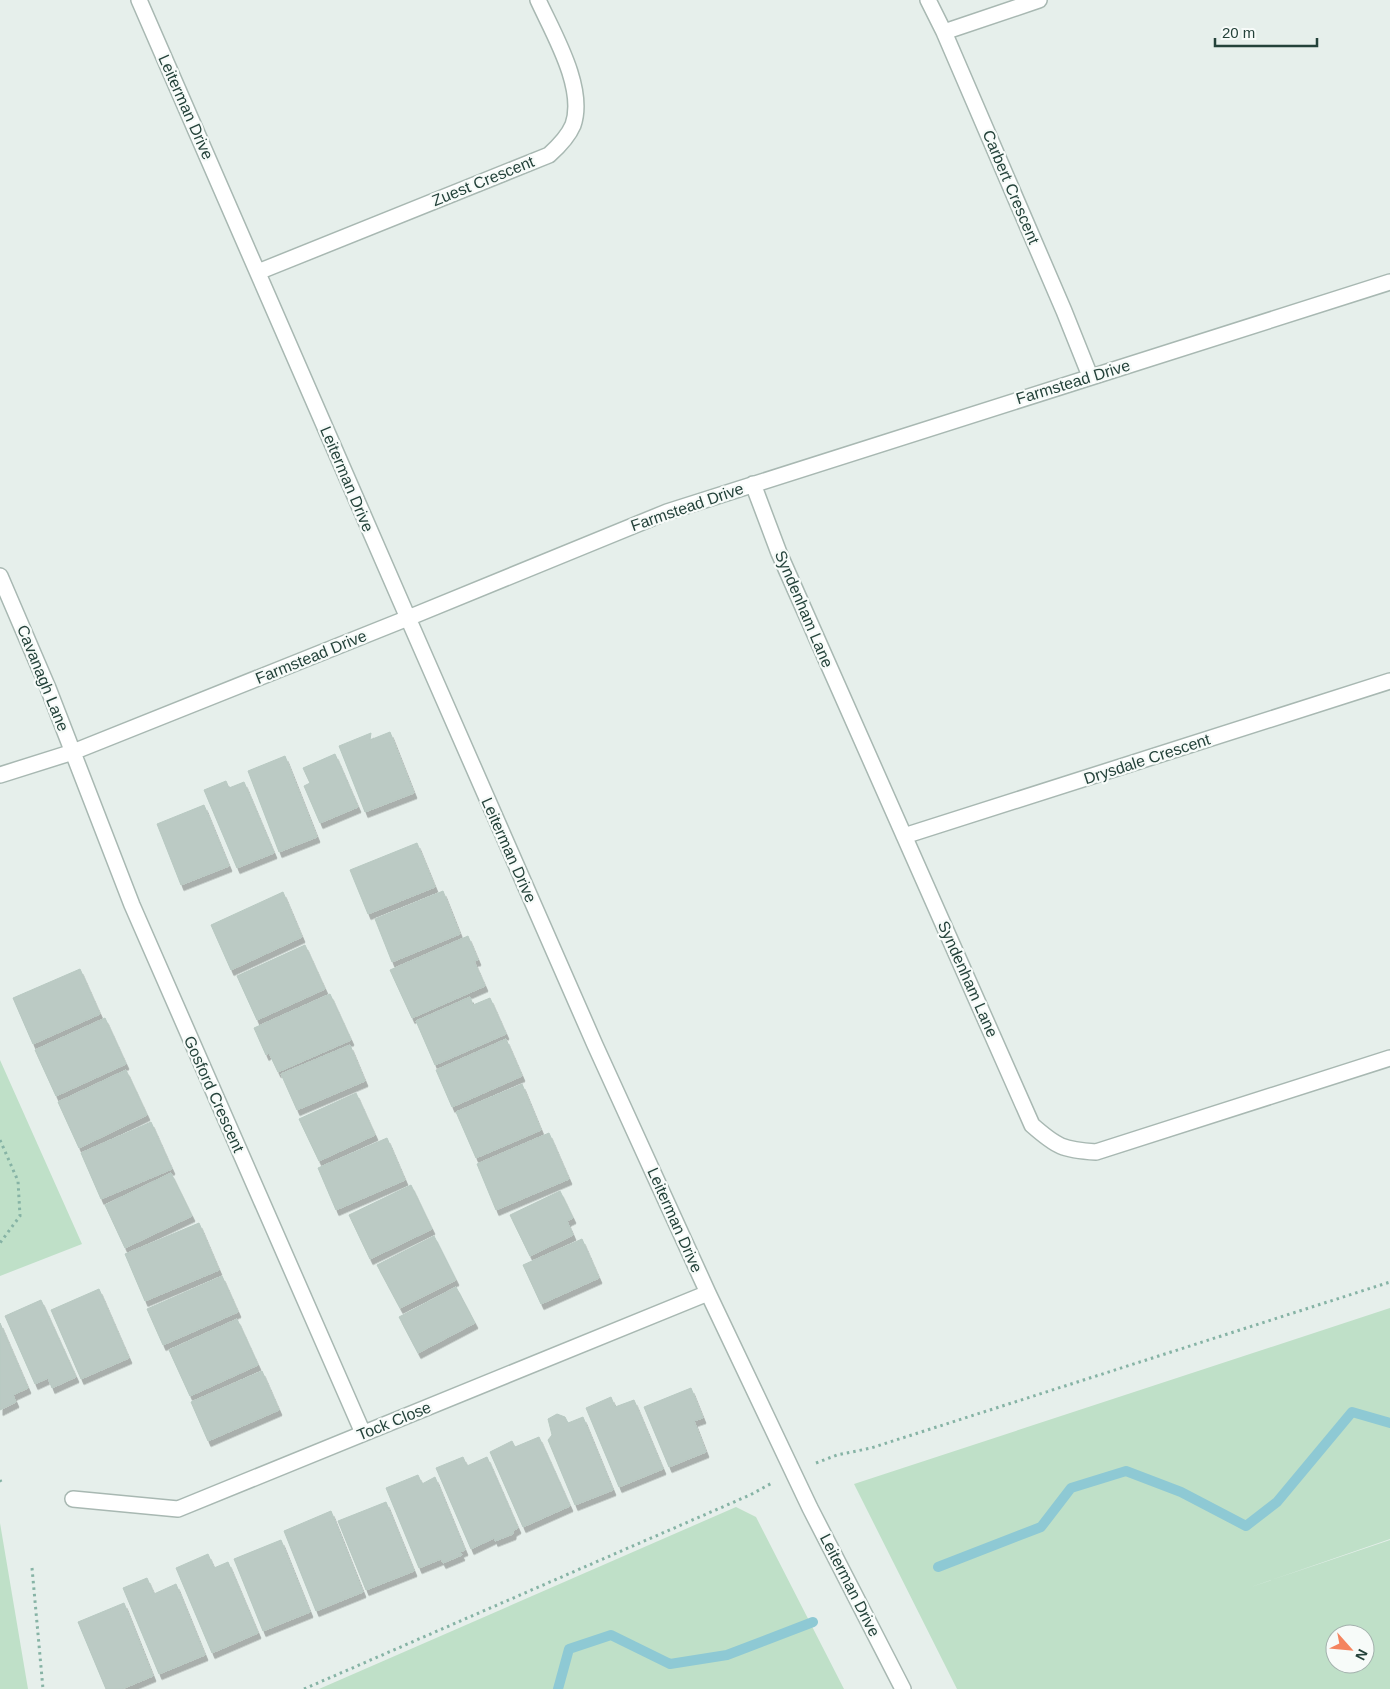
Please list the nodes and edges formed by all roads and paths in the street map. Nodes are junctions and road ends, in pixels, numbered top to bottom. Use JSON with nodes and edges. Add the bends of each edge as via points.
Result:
{"nodes":[{"id":1,"x":139,"y":0,"type":"edge"},
{"id":2,"x":538,"y":0,"type":"edge"},
{"id":3,"x":928,"y":0,"type":"edge"},
{"id":4,"x":1039,"y":0,"type":"edge"},
{"id":5,"x":944,"y":32,"type":"junction"},
{"id":6,"x":258,"y":272,"type":"junction"},
{"id":7,"x":1390,"y":282,"type":"edge"},
{"id":8,"x":1090,"y":376,"type":"junction"},
{"id":9,"x":753,"y":484,"type":"junction"},
{"id":10,"x":0,"y":576,"type":"edge"},
{"id":11,"x":408,"y":618,"type":"junction"},
{"id":12,"x":1390,"y":681,"type":"edge"},
{"id":13,"x":73,"y":752,"type":"junction"},
{"id":14,"x":0,"y":775,"type":"edge"},
{"id":15,"x":904,"y":836,"type":"junction"},
{"id":16,"x":1390,"y":1058,"type":"edge"},
{"id":17,"x":0,"y":1140,"type":"edge"},
{"id":18,"x":0,"y":1243,"type":"edge"},
{"id":19,"x":1390,"y":1282,"type":"edge"},
{"id":20,"x":708,"y":1294,"type":"junction"},
{"id":21,"x":363,"y":1434,"type":"junction"},
{"id":22,"x":837,"y":1455,"type":"dead end"},
{"id":23,"x":750,"y":1495,"type":"dead end"},
{"id":24,"x":74,"y":1499,"type":"dead end"},
{"id":25,"x":32,"y":1568,"type":"dead end"},
{"id":26,"x":43,"y":1689,"type":"edge"},
{"id":27,"x":304,"y":1689,"type":"edge"},
{"id":28,"x":903,"y":1689,"type":"edge"}],
"edges":[{"from":1,"to":6,"type":"street","name":"Leiterman Drive"},
{"from":2,"to":6,"type":"street","name":"Zuest Crescent","via":[[570,69],[576,97],[573,124],[564,141],[549,155]]},
{"from":3,"to":5,"type":"street","name":"Carbert Crescent"},
{"from":4,"to":5,"type":"street"},
{"from":5,"to":8,"type":"street","name":"Carbert Crescent"},
{"from":6,"to":11,"type":"street","name":"Leiterman Drive"},
{"from":7,"to":8,"type":"street","name":"Farmstead Drive"},
{"from":8,"to":9,"type":"street","name":"Farmstead Drive"},
{"from":9,"to":11,"type":"street","name":"Farmstead Drive","via":[[667,512]]},
{"from":9,"to":15,"type":"street","name":"Syndenham Lane","via":[[779,553]]},
{"from":10,"to":13,"type":"street","name":"Cavanagh Lane"},
{"from":11,"to":13,"type":"street","name":"Farmstead Drive"},
{"from":11,"to":20,"type":"street","name":"Leiterman Drive"},
{"from":12,"to":15,"type":"street","name":"Drysdale Crescent"},
{"from":13,"to":14,"type":"street","name":"Farmstead Drive"},
{"from":13,"to":21,"type":"street","name":"Gosford Crescent","via":[[132,905]]},
{"from":15,"to":16,"type":"street","name":"Syndenham Lane","via":[[1032,1125],[1051,1142],[1064,1148],[1096,1152]]},
{"from":17,"to":18,"type":"path","via":[[18,1181],[20,1216]]},
{"from":19,"to":22,"type":"path","via":[[871,1448]]},
{"from":20,"to":21,"type":"street","name":"Tock Close"},
{"from":20,"to":28,"type":"street","name":"Leiterman Drive","via":[[810,1508]]},
{"from":21,"to":24,"type":"street","name":"Tock Close","via":[[178,1509]]},
{"from":23,"to":27,"type":"path"},
{"from":25,"to":26,"type":"path"}]}
